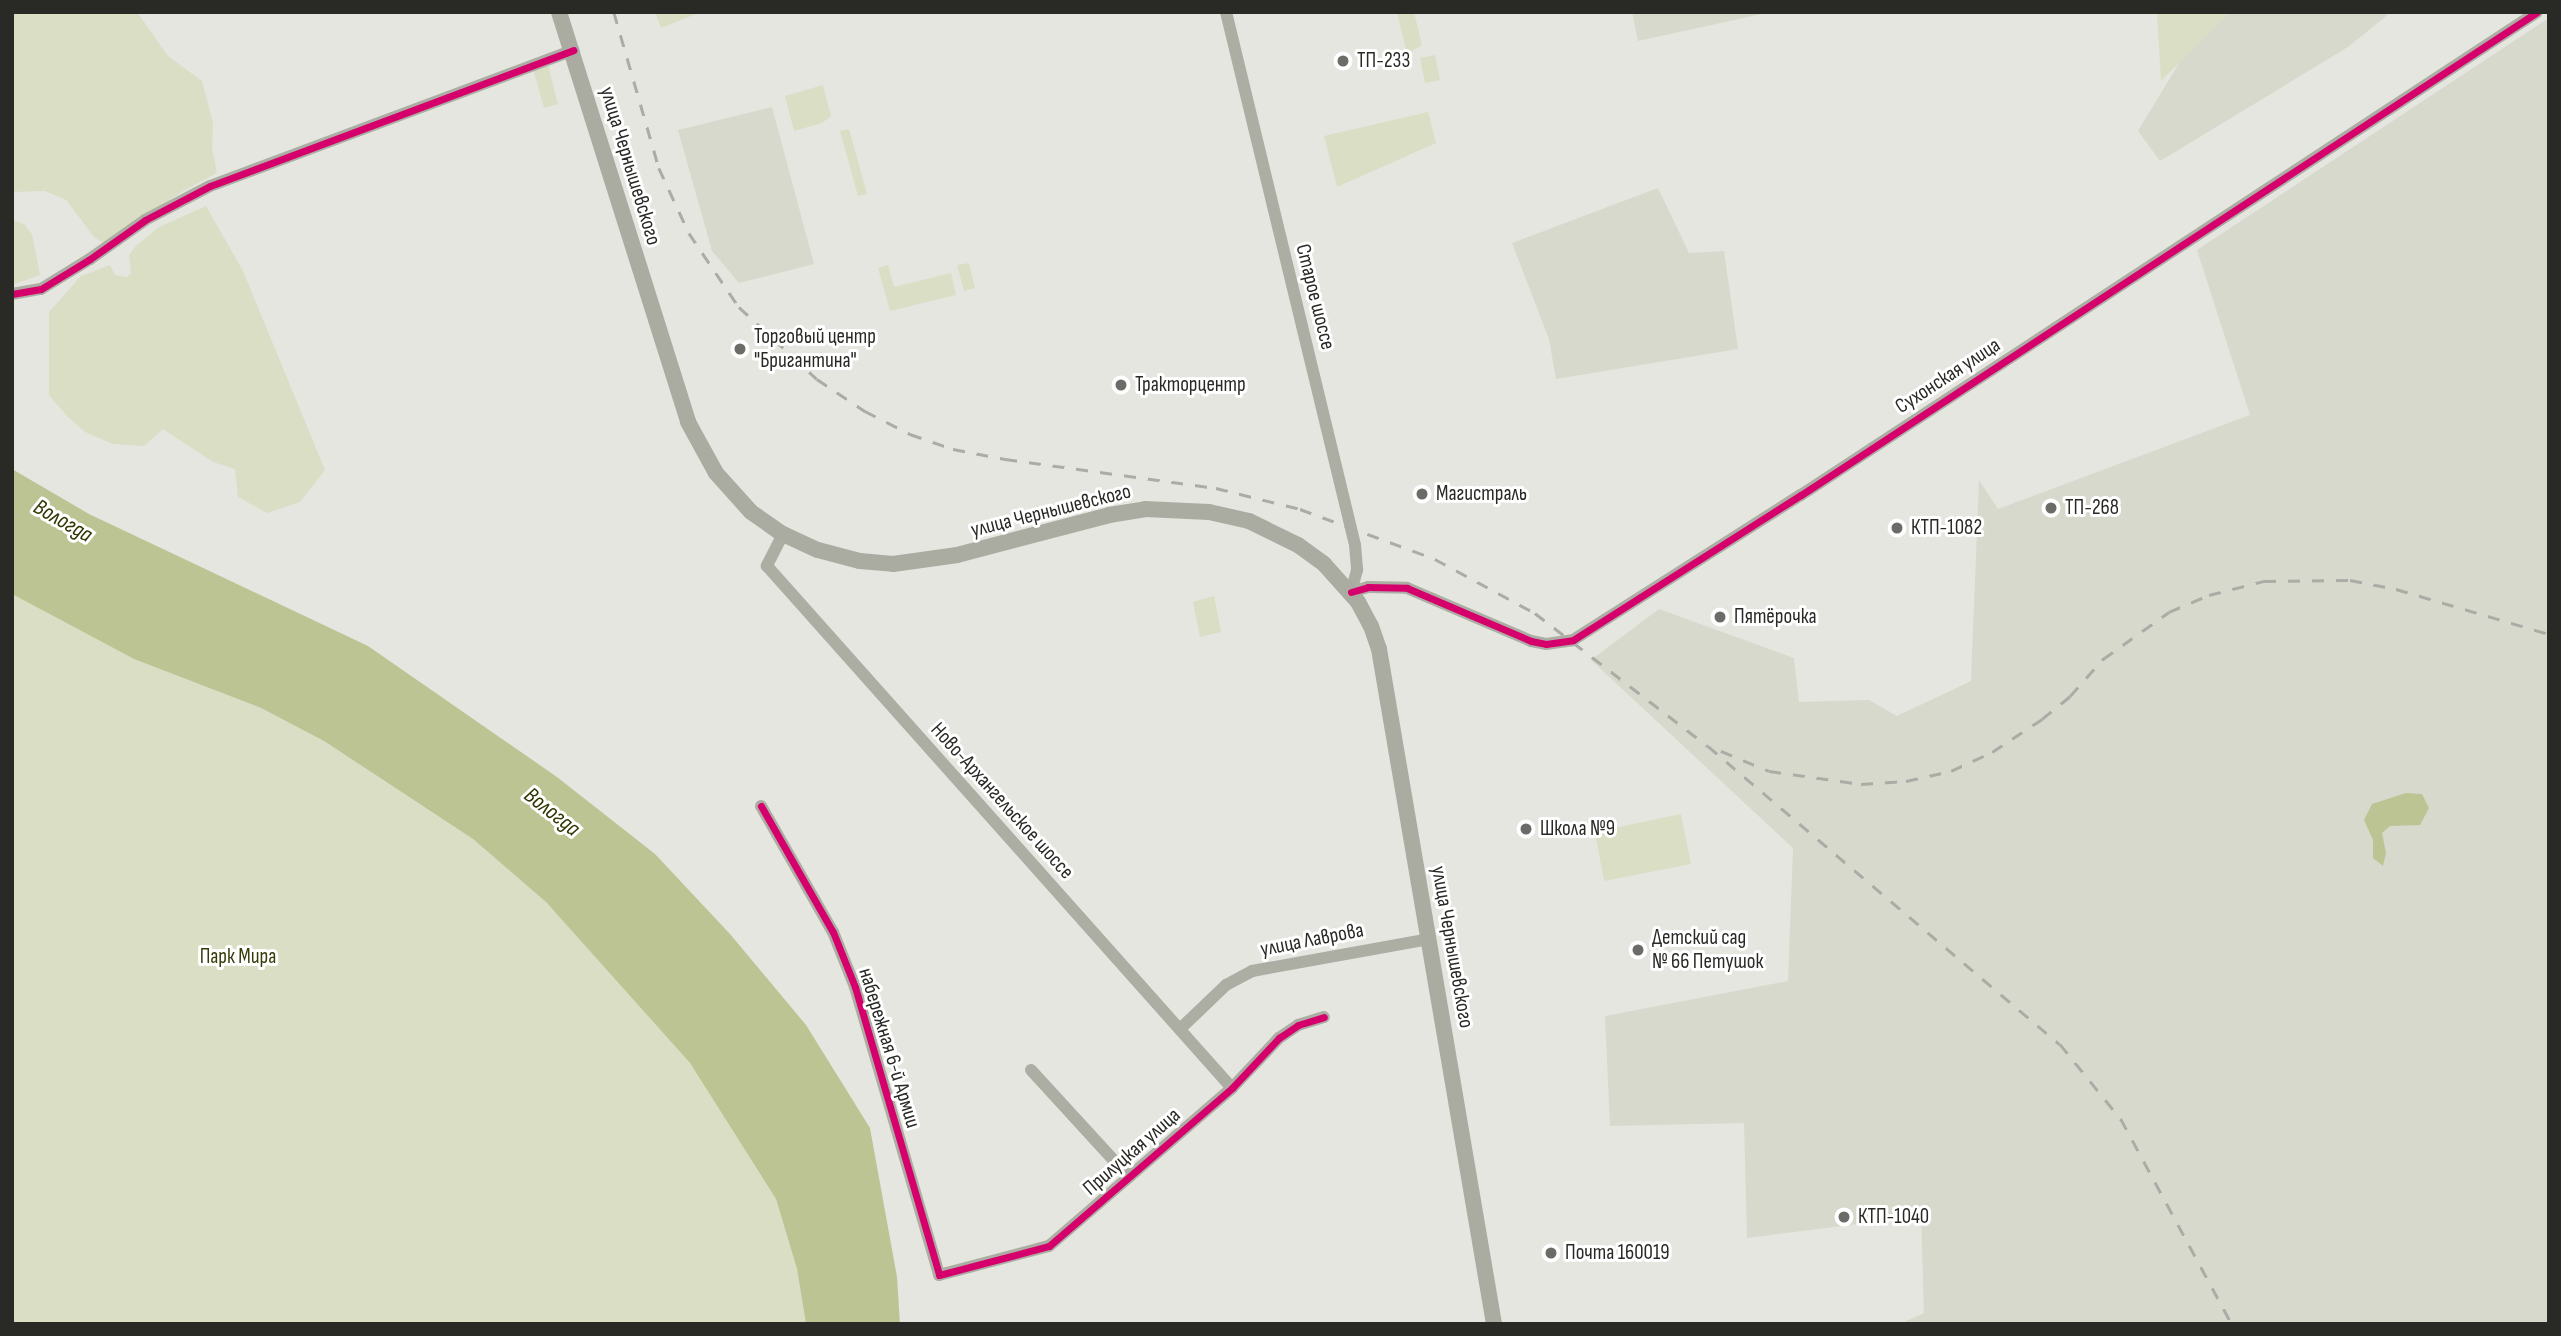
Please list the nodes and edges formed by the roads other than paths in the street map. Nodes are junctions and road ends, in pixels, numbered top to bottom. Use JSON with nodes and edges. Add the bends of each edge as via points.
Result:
{"nodes":[{"id":1,"x":559,"y":12,"type":"edge"},
{"id":2,"x":1226,"y":12,"type":"edge"},
{"id":3,"x":2537,"y":12,"type":"edge"},
{"id":4,"x":573,"y":50,"type":"junction"},
{"id":5,"x":12,"y":294,"type":"edge"},
{"id":6,"x":783,"y":534,"type":"junction"},
{"id":7,"x":1351,"y":592,"type":"junction"},
{"id":8,"x":761,"y":806,"type":"dead end"},
{"id":9,"x":1430,"y":939,"type":"junction"},
{"id":10,"x":1324,"y":1017,"type":"dead end"},
{"id":11,"x":1180,"y":1030,"type":"junction"},
{"id":12,"x":1031,"y":1070,"type":"dead end"},
{"id":13,"x":1232,"y":1087,"type":"junction"},
{"id":14,"x":1129,"y":1177,"type":"junction"},
{"id":15,"x":940,"y":1275,"type":"joint"},
{"id":16,"x":1494,"y":1324,"type":"edge"}],
"edges":[{"from":1,"to":4,"type":"main road","name":"улица Чернышевского"},
{"from":2,"to":7,"type":"street","name":"Старое шоссе","via":[[1355,545],[1357,570]]},
{"from":3,"to":7,"type":"street","name":"Сухонская улица","via":[[1801,495],[1573,639],[1546,644],[1531,641],[1407,589],[1368,587]]},
{"from":4,"to":5,"type":"street","via":[[210,186],[145,220],[41,289]]},
{"from":4,"to":6,"type":"main road","name":"улица Чернышевского","via":[[688,422],[703,454],[731,493]]},
{"from":6,"to":7,"type":"main road","name":"улица Чернышевского","via":[[818,550],[893,564],[957,555],[1109,515],[1182,509],[1227,515],[1273,531],[1324,564]]},
{"from":6,"to":11,"type":"street","name":"Ново-Архангельское шоссе","via":[[767,566]]},
{"from":7,"to":9,"type":"main road","name":"улица Чернышевского","via":[[1379,649]]},
{"from":8,"to":15,"type":"street","name":"набережная 6-й Армии","via":[[833,932],[855,987]]},
{"from":9,"to":11,"type":"street","name":"улица Лаврова","via":[[1252,971],[1226,985]]},
{"from":9,"to":16,"type":"main road","name":"улица Чернышевского"},
{"from":10,"to":13,"type":"street","name":"Прилуцкая улица","via":[[1298,1025],[1279,1038]]},
{"from":11,"to":13,"type":"street","name":"Ново-Архангельское шоссе"},
{"from":12,"to":14,"type":"street"},
{"from":13,"to":14,"type":"street","name":"Прилуцкая улица"},
{"from":14,"to":15,"type":"street","name":"Прилуцкая улица","via":[[1049,1245]]}]}
